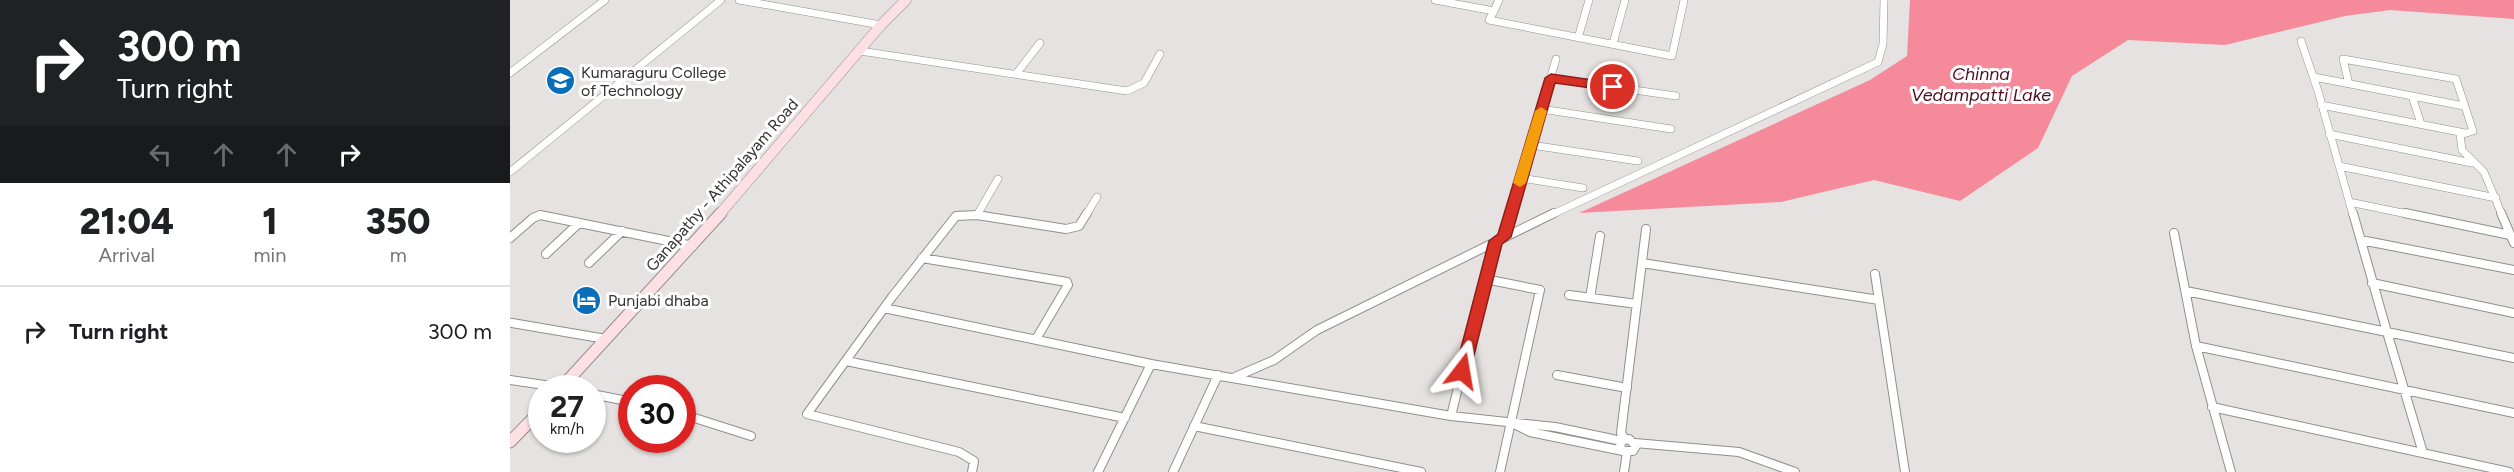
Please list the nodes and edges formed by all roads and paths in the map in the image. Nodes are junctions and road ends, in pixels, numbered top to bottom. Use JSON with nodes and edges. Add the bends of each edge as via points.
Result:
{"nodes":[{"id":1,"x":604,"y":0,"type":"edge"},
{"id":2,"x":721,"y":0,"type":"edge"},
{"id":3,"x":739,"y":0,"type":"edge"},
{"id":4,"x":906,"y":0,"type":"edge"},
{"id":5,"x":1435,"y":0,"type":"edge"},
{"id":6,"x":1499,"y":0,"type":"edge"},
{"id":7,"x":1589,"y":0,"type":"edge"},
{"id":8,"x":1625,"y":0,"type":"edge"},
{"id":9,"x":1684,"y":0,"type":"edge"},
{"id":10,"x":1884,"y":0,"type":"edge"},
{"id":11,"x":1494,"y":11,"type":"junction"},
{"id":12,"x":881,"y":25,"type":"junction"},
{"id":13,"x":1578,"y":38,"type":"junction"},
{"id":14,"x":1614,"y":40,"type":"dead end"},
{"id":15,"x":2301,"y":41,"type":"dead end"},
{"id":16,"x":1040,"y":43,"type":"dead end"},
{"id":17,"x":860,"y":51,"type":"junction"},
{"id":18,"x":1160,"y":54,"type":"dead end"},
{"id":19,"x":1556,"y":59,"type":"dead end"},
{"id":20,"x":510,"y":73,"type":"edge"},
{"id":21,"x":1016,"y":74,"type":"junction"},
{"id":22,"x":2314,"y":77,"type":"junction"},
{"id":23,"x":1551,"y":78,"type":"junction"},
{"id":24,"x":2349,"y":84,"type":"junction"},
{"id":25,"x":1676,"y":96,"type":"dead end"},
{"id":26,"x":2412,"y":96,"type":"junction"},
{"id":27,"x":2321,"y":105,"type":"junction"},
{"id":28,"x":2464,"y":106,"type":"junction"},
{"id":29,"x":1541,"y":109,"type":"junction"},
{"id":30,"x":2421,"y":124,"type":"junction"},
{"id":31,"x":1671,"y":129,"type":"dead end"},
{"id":32,"x":2465,"y":133,"type":"junction"},
{"id":33,"x":2329,"y":134,"type":"junction"},
{"id":34,"x":1531,"y":145,"type":"junction"},
{"id":35,"x":1638,"y":161,"type":"dead end"},
{"id":36,"x":2476,"y":164,"type":"junction"},
{"id":37,"x":2339,"y":166,"type":"junction"},
{"id":38,"x":510,"y":172,"type":"edge"},
{"id":39,"x":1521,"y":178,"type":"junction"},
{"id":40,"x":998,"y":179,"type":"dead end"},
{"id":41,"x":1583,"y":188,"type":"dead end"},
{"id":42,"x":1097,"y":197,"type":"dead end"},
{"id":43,"x":2496,"y":198,"type":"junction"},
{"id":44,"x":2349,"y":202,"type":"junction"},
{"id":45,"x":977,"y":215,"type":"junction"},
{"id":46,"x":579,"y":223,"type":"junction"},
{"id":47,"x":1646,"y":229,"type":"dead end"},
{"id":48,"x":622,"y":231,"type":"junction"},
{"id":49,"x":2174,"y":233,"type":"dead end"},
{"id":50,"x":2510,"y":235,"type":"junction"},
{"id":51,"x":1600,"y":236,"type":"dead end"},
{"id":52,"x":510,"y":238,"type":"edge"},
{"id":53,"x":1500,"y":239,"type":"junction"},
{"id":54,"x":2361,"y":240,"type":"junction"},
{"id":55,"x":2514,"y":243,"type":"edge"},
{"id":56,"x":693,"y":246,"type":"junction"},
{"id":57,"x":546,"y":254,"type":"dead end"},
{"id":58,"x":922,"y":258,"type":"junction"},
{"id":59,"x":589,"y":262,"type":"dead end"},
{"id":60,"x":1642,"y":263,"type":"junction"},
{"id":61,"x":2514,"y":270,"type":"edge"},
{"id":62,"x":1875,"y":274,"type":"dead end"},
{"id":63,"x":1485,"y":279,"type":"junction"},
{"id":64,"x":2372,"y":283,"type":"junction"},
{"id":65,"x":2187,"y":291,"type":"junction"},
{"id":66,"x":1569,"y":295,"type":"dead end"},
{"id":67,"x":1590,"y":298,"type":"junction"},
{"id":68,"x":1879,"y":300,"type":"junction"},
{"id":69,"x":1637,"y":304,"type":"junction"},
{"id":70,"x":884,"y":308,"type":"junction"},
{"id":71,"x":2514,"y":314,"type":"edge"},
{"id":72,"x":512,"y":323,"type":"dead end"},
{"id":73,"x":2386,"y":332,"type":"junction"},
{"id":74,"x":606,"y":339,"type":"junction"},
{"id":75,"x":1036,"y":339,"type":"junction"},
{"id":76,"x":2196,"y":346,"type":"junction"},
{"id":77,"x":2514,"y":358,"type":"edge"},
{"id":78,"x":846,"y":361,"type":"junction"},
{"id":79,"x":1151,"y":364,"type":"junction"},
{"id":80,"x":574,"y":375,"type":"edge"},
{"id":81,"x":1218,"y":375,"type":"junction"},
{"id":82,"x":1557,"y":375,"type":"dead end"},
{"id":83,"x":1234,"y":378,"type":"junction"},
{"id":84,"x":510,"y":380,"type":"edge"},
{"id":85,"x":528,"y":383,"type":"edge"},
{"id":86,"x":1627,"y":388,"type":"junction"},
{"id":87,"x":2404,"y":390,"type":"junction"},
{"id":88,"x":2212,"y":407,"type":"junction"},
{"id":89,"x":2514,"y":413,"type":"edge"},
{"id":90,"x":1451,"y":416,"type":"junction"},
{"id":91,"x":1125,"y":417,"type":"junction"},
{"id":92,"x":696,"y":418,"type":"edge"},
{"id":93,"x":528,"y":423,"type":"edge"},
{"id":94,"x":1510,"y":423,"type":"junction"},
{"id":95,"x":1194,"y":426,"type":"junction"},
{"id":96,"x":751,"y":436,"type":"dead end"},
{"id":97,"x":1627,"y":441,"type":"junction"},
{"id":98,"x":510,"y":442,"type":"edge"},
{"id":99,"x":1625,"y":452,"type":"junction"},
{"id":100,"x":2423,"y":453,"type":"junction"},
{"id":101,"x":972,"y":472,"type":"edge"},
{"id":102,"x":1098,"y":472,"type":"edge"},
{"id":103,"x":1173,"y":472,"type":"edge"},
{"id":104,"x":1421,"y":472,"type":"edge"},
{"id":105,"x":1500,"y":472,"type":"edge"},
{"id":106,"x":1624,"y":472,"type":"edge"},
{"id":107,"x":1795,"y":472,"type":"edge"},
{"id":108,"x":1905,"y":472,"type":"edge"},
{"id":109,"x":2231,"y":472,"type":"edge"},
{"id":110,"x":2510,"y":472,"type":"edge"}],
"edges":[{"from":1,"to":20,"type":"street"},
{"from":2,"to":38,"type":"street"},
{"from":3,"to":12,"type":"street"},
{"from":4,"to":12,"type":"main road","name":"Ganapathy - Athipalayam Road"},
{"from":5,"to":11,"type":"street"},
{"from":6,"to":11,"type":"street"},
{"from":7,"to":13,"type":"street"},
{"from":8,"to":14,"type":"street"},
{"from":9,"to":13,"type":"street","via":[[1672,56]]},
{"from":10,"to":53,"type":"street","via":[[1883,44],[1878,62]]},
{"from":11,"to":13,"type":"street","via":[[1489,20]]},
{"from":12,"to":17,"type":"main road","name":"Ganapathy - Athipalayam Road"},
{"from":15,"to":22,"type":"street"},
{"from":16,"to":21,"type":"street"},
{"from":17,"to":21,"type":"street"},
{"from":17,"to":56,"type":"main road","name":"Ganapathy - Athipalayam Road"},
{"from":18,"to":21,"type":"street","via":[[1143,85],[1136,90]]},
{"from":19,"to":23,"type":"street"},
{"from":22,"to":24,"type":"street"},
{"from":22,"to":27,"type":"street"},
{"from":23,"to":25,"type":"street"},
{"from":23,"to":29,"type":"street"},
{"from":24,"to":26,"type":"street"},
{"from":24,"to":28,"type":"street","via":[[2343,59],[2456,79]]},
{"from":26,"to":28,"type":"street"},
{"from":26,"to":30,"type":"street"},
{"from":27,"to":30,"type":"street"},
{"from":27,"to":33,"type":"street"},
{"from":28,"to":32,"type":"street","via":[[2473,131]]},
{"from":29,"to":31,"type":"street"},
{"from":29,"to":34,"type":"street"},
{"from":30,"to":32,"type":"street"},
{"from":32,"to":36,"type":"street","via":[[2460,135],[2462,150]]},
{"from":33,"to":36,"type":"street"},
{"from":33,"to":37,"type":"street"},
{"from":34,"to":35,"type":"street"},
{"from":34,"to":39,"type":"street"},
{"from":36,"to":43,"type":"street"},
{"from":37,"to":43,"type":"street"},
{"from":37,"to":44,"type":"street"},
{"from":39,"to":41,"type":"street"},
{"from":39,"to":53,"type":"street"},
{"from":40,"to":45,"type":"street"},
{"from":42,"to":45,"type":"street","via":[[1079,226],[1066,229]]},
{"from":43,"to":50,"type":"street"},
{"from":44,"to":50,"type":"street"},
{"from":44,"to":54,"type":"street"},
{"from":45,"to":58,"type":"street","via":[[956,216]]},
{"from":46,"to":48,"type":"street"},
{"from":46,"to":52,"type":"street","via":[[540,215]]},
{"from":46,"to":57,"type":"street"},
{"from":47,"to":60,"type":"street"},
{"from":48,"to":56,"type":"street"},
{"from":48,"to":59,"type":"street"},
{"from":49,"to":65,"type":"street"},
{"from":50,"to":55,"type":"street"},
{"from":51,"to":67,"type":"street"},
{"from":53,"to":63,"type":"street"},
{"from":53,"to":83,"type":"street","via":[[1317,330],[1274,360]]},
{"from":54,"to":61,"type":"street"},
{"from":54,"to":64,"type":"street"},
{"from":56,"to":74,"type":"main road","name":"Ganapathy - Athipalayam Road"},
{"from":58,"to":70,"type":"street"},
{"from":58,"to":75,"type":"street","via":[[1067,282]]},
{"from":60,"to":68,"type":"street"},
{"from":60,"to":69,"type":"street"},
{"from":62,"to":68,"type":"street"},
{"from":63,"to":90,"type":"street"},
{"from":63,"to":94,"type":"street","via":[[1540,290]]},
{"from":64,"to":71,"type":"street"},
{"from":64,"to":73,"type":"street"},
{"from":65,"to":73,"type":"street"},
{"from":65,"to":76,"type":"street"},
{"from":66,"to":67,"type":"street"},
{"from":67,"to":69,"type":"street"},
{"from":68,"to":108,"type":"street"},
{"from":69,"to":86,"type":"street"},
{"from":70,"to":75,"type":"street"},
{"from":70,"to":78,"type":"street"},
{"from":72,"to":74,"type":"street"},
{"from":73,"to":77,"type":"street"},
{"from":73,"to":87,"type":"street"},
{"from":74,"to":80,"type":"main road","name":"Ganapathy - Athipalayam Road"},
{"from":75,"to":79,"type":"street"},
{"from":76,"to":87,"type":"street"},
{"from":76,"to":88,"type":"street"},
{"from":78,"to":91,"type":"street"},
{"from":78,"to":101,"type":"street","via":[[807,414],[959,452],[974,461]]},
{"from":79,"to":81,"type":"street"},
{"from":79,"to":91,"type":"street"},
{"from":81,"to":83,"type":"street"},
{"from":81,"to":95,"type":"street"},
{"from":82,"to":86,"type":"street"},
{"from":83,"to":90,"type":"street"},
{"from":84,"to":85,"type":"street"},
{"from":86,"to":97,"type":"street","via":[[1621,433]]},
{"from":87,"to":89,"type":"street"},
{"from":87,"to":100,"type":"street"},
{"from":88,"to":100,"type":"street"},
{"from":88,"to":109,"type":"street"},
{"from":90,"to":94,"type":"street"},
{"from":91,"to":102,"type":"street"},
{"from":92,"to":96,"type":"street"},
{"from":93,"to":98,"type":"main road"},
{"from":94,"to":97,"type":"street"},
{"from":94,"to":99,"type":"street","via":[[1530,432]]},
{"from":94,"to":105,"type":"street"},
{"from":95,"to":103,"type":"street"},
{"from":95,"to":104,"type":"street"},
{"from":97,"to":99,"type":"street","via":[[1633,451]]},
{"from":97,"to":107,"type":"street","via":[[1739,452]]},
{"from":99,"to":106,"type":"street"},
{"from":100,"to":110,"type":"street"}]}
